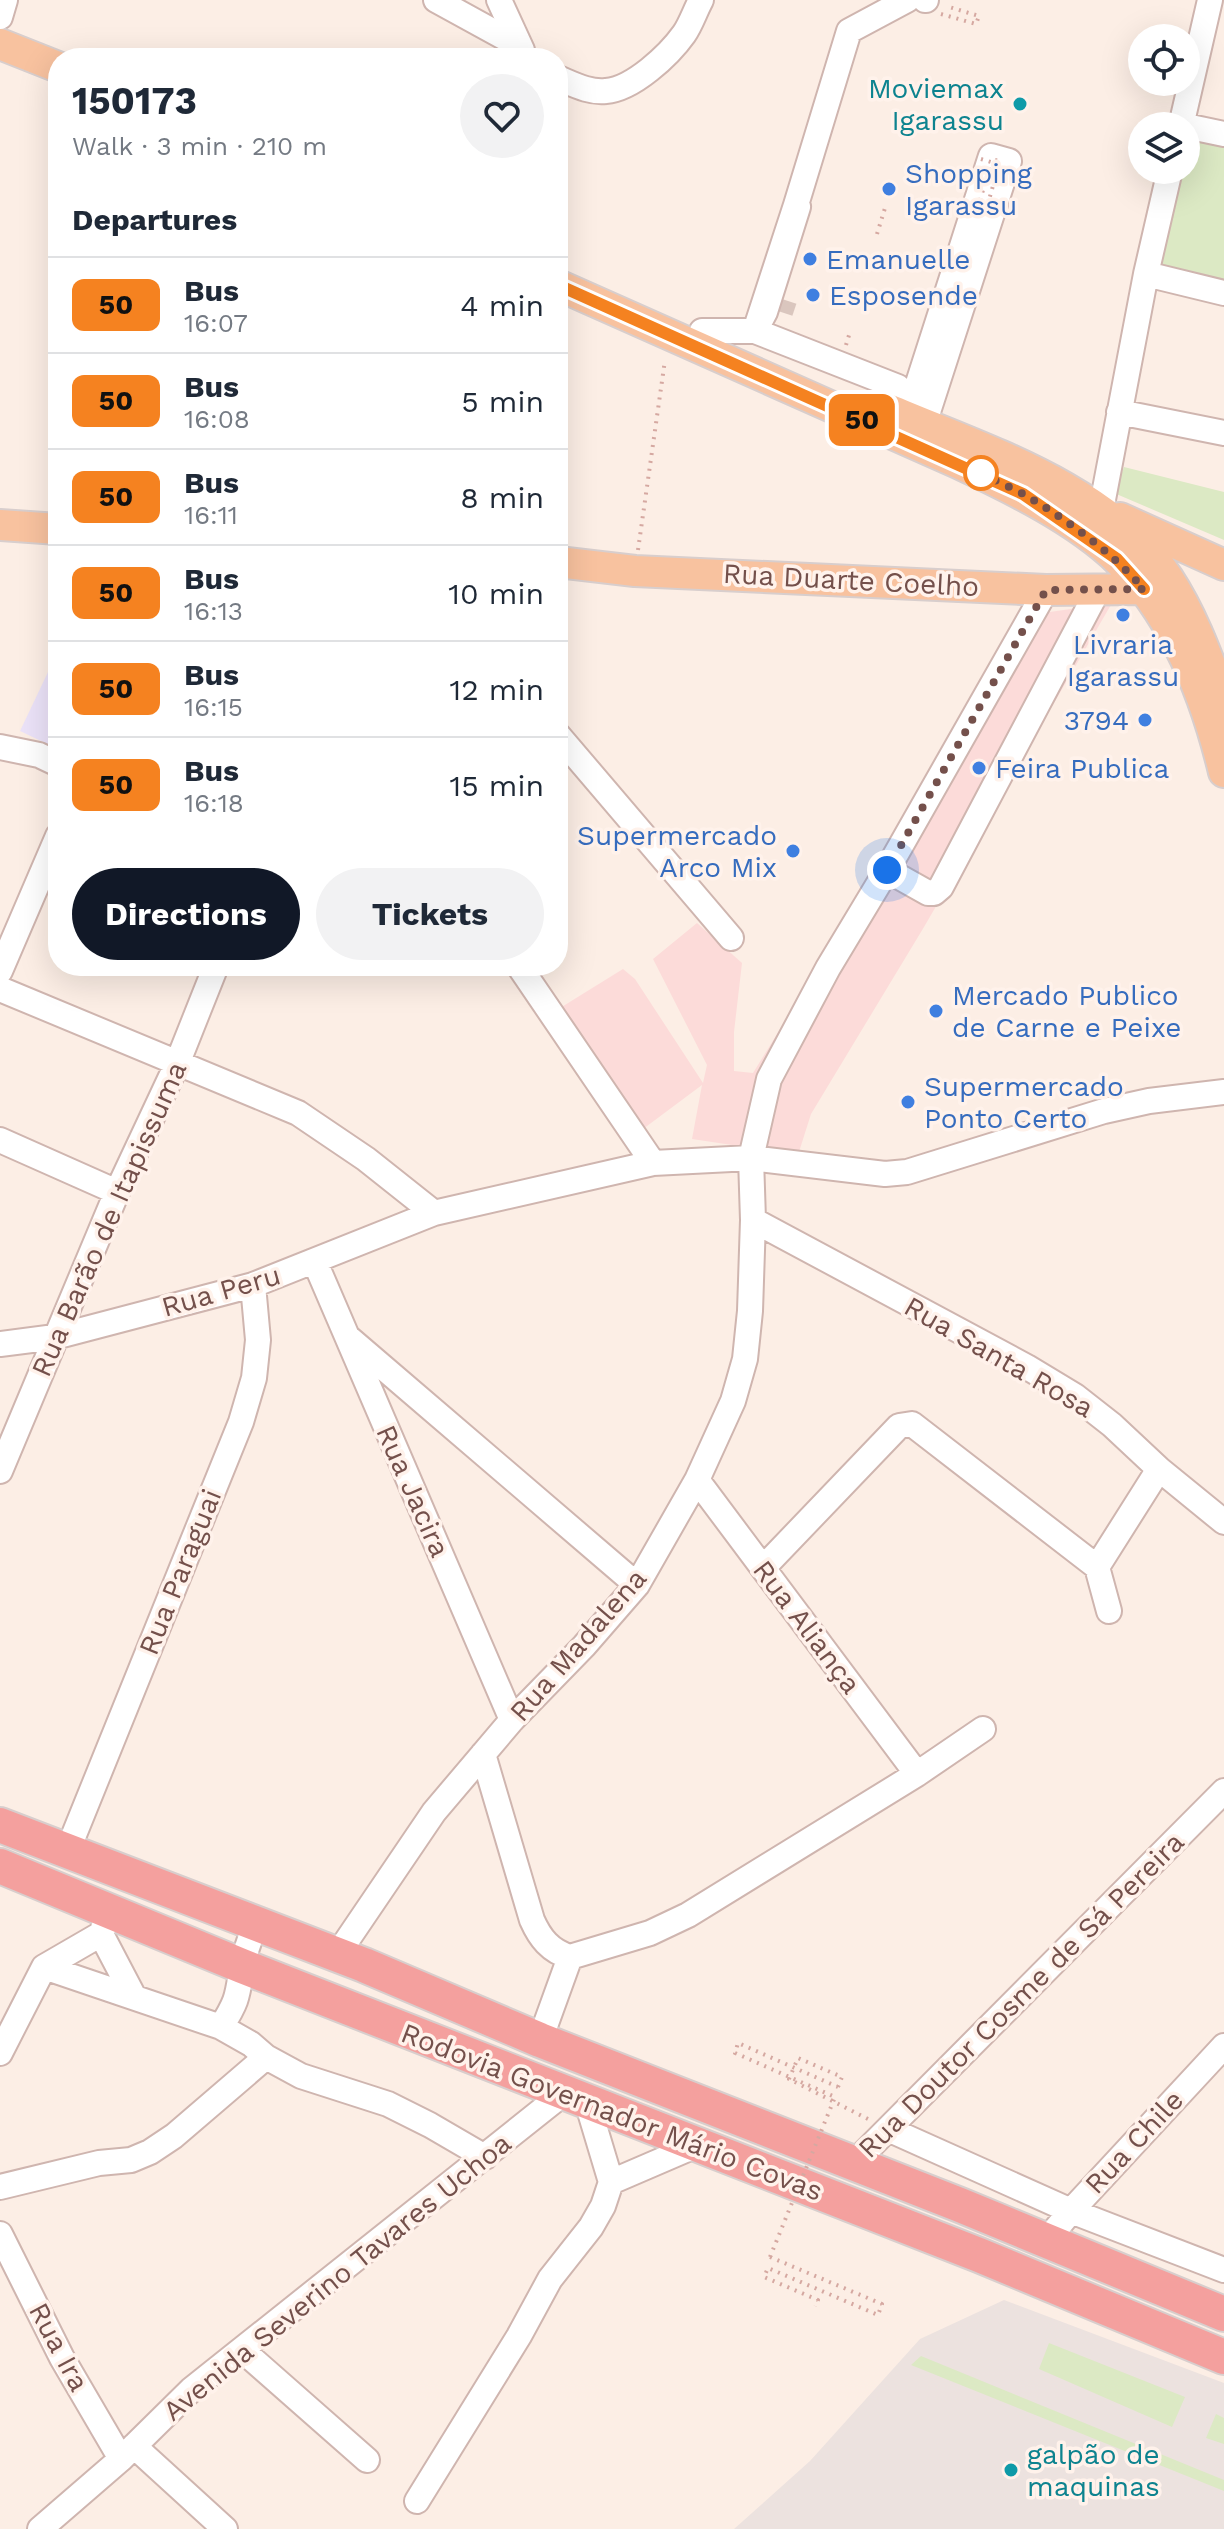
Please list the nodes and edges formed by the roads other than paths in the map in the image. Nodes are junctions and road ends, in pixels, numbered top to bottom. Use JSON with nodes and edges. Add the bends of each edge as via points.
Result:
{"nodes":[{"id":1,"x":5,"y":0,"type":"edge"},
{"id":2,"x":436,"y":0,"type":"edge"},
{"id":3,"x":499,"y":0,"type":"edge"},
{"id":4,"x":701,"y":0,"type":"edge"},
{"id":5,"x":907,"y":0,"type":"edge"},
{"id":6,"x":1210,"y":0,"type":"edge"},
{"id":7,"x":0,"y":17,"type":"edge"},
{"id":8,"x":0,"y":44,"type":"edge"},
{"id":9,"x":516,"y":48,"type":"edge"},
{"id":10,"x":521,"y":48,"type":"edge"},
{"id":11,"x":48,"y":63,"type":"edge"},
{"id":12,"x":568,"y":82,"type":"edge"},
{"id":13,"x":1184,"y":112,"type":"edge"},
{"id":14,"x":1200,"y":129,"type":"edge"},
{"id":15,"x":1224,"y":134,"type":"edge"},
{"id":16,"x":986,"y":159,"type":"road end"},
{"id":17,"x":1167,"y":184,"type":"edge"},
{"id":18,"x":568,"y":273,"type":"edge"},
{"id":19,"x":1146,"y":274,"type":"junction"},
{"id":20,"x":568,"y":289,"type":"edge"},
{"id":21,"x":1224,"y":293,"type":"edge"},
{"id":22,"x":702,"y":331,"type":"junction"},
{"id":23,"x":755,"y":331,"type":"junction"},
{"id":24,"x":796,"y":347,"type":"junction"},
{"id":25,"x":1119,"y":412,"type":"junction"},
{"id":26,"x":926,"y":415,"type":"junction"},
{"id":27,"x":1224,"y":433,"type":"edge"},
{"id":28,"x":1101,"y":510,"type":"junction"},
{"id":29,"x":0,"y":525,"type":"edge"},
{"id":30,"x":48,"y":528,"type":"edge"},
{"id":31,"x":568,"y":563,"type":"edge"},
{"id":32,"x":1224,"y":566,"type":"edge"},
{"id":33,"x":1156,"y":584,"type":"junction"},
{"id":34,"x":1046,"y":590,"type":"junction"},
{"id":35,"x":1098,"y":590,"type":"junction"},
{"id":36,"x":1224,"y":703,"type":"edge"},
{"id":37,"x":0,"y":747,"type":"edge"},
{"id":38,"x":568,"y":747,"type":"edge"},
{"id":39,"x":48,"y":759,"type":"edge"},
{"id":40,"x":1224,"y":772,"type":"edge"},
{"id":41,"x":48,"y":859,"type":"edge"},
{"id":42,"x":887,"y":870,"type":"junction"},
{"id":43,"x":731,"y":938,"type":"dead end"},
{"id":44,"x":2,"y":963,"type":"edge"},
{"id":45,"x":212,"y":976,"type":"edge"},
{"id":46,"x":526,"y":976,"type":"edge"},
{"id":47,"x":0,"y":989,"type":"edge"},
{"id":48,"x":177,"y":1064,"type":"junction"},
{"id":49,"x":1224,"y":1092,"type":"edge"},
{"id":50,"x":0,"y":1140,"type":"edge"},
{"id":51,"x":751,"y":1158,"type":"junction"},
{"id":52,"x":653,"y":1163,"type":"junction"},
{"id":53,"x":117,"y":1192,"type":"junction"},
{"id":54,"x":434,"y":1213,"type":"junction"},
{"id":55,"x":753,"y":1220,"type":"junction"},
{"id":56,"x":315,"y":1262,"type":"junction"},
{"id":57,"x":253,"y":1285,"type":"junction"},
{"id":58,"x":344,"y":1334,"type":"junction"},
{"id":59,"x":55,"y":1337,"type":"junction"},
{"id":60,"x":0,"y":1344,"type":"edge"},
{"id":61,"x":1159,"y":1469,"type":"junction"},
{"id":62,"x":0,"y":1471,"type":"edge"},
{"id":63,"x":697,"y":1480,"type":"junction"},
{"id":64,"x":1224,"y":1522,"type":"edge"},
{"id":65,"x":1097,"y":1567,"type":"junction"},
{"id":66,"x":763,"y":1568,"type":"junction"},
{"id":67,"x":637,"y":1585,"type":"junction"},
{"id":68,"x":1109,"y":1611,"type":"dead end"},
{"id":69,"x":512,"y":1720,"type":"junction"},
{"id":70,"x":983,"y":1729,"type":"dead end"},
{"id":71,"x":483,"y":1754,"type":"junction"},
{"id":72,"x":917,"y":1774,"type":"junction"},
{"id":73,"x":1224,"y":1791,"type":"edge"},
{"id":74,"x":0,"y":1825,"type":"edge"},
{"id":75,"x":67,"y":1852,"type":"junction"},
{"id":76,"x":0,"y":1866,"type":"edge"},
{"id":77,"x":105,"y":1922,"type":"junction"},
{"id":78,"x":255,"y":1924,"type":"junction"},
{"id":79,"x":337,"y":1955,"type":"junction"},
{"id":80,"x":570,"y":1957,"type":"junction"},
{"id":81,"x":242,"y":1966,"type":"junction"},
{"id":82,"x":44,"y":1967,"type":"junction"},
{"id":83,"x":134,"y":1997,"type":"junction"},
{"id":84,"x":221,"y":2027,"type":"junction"},
{"id":85,"x":540,"y":2040,"type":"junction"},
{"id":86,"x":1224,"y":2046,"type":"edge"},
{"id":87,"x":0,"y":2053,"type":"edge"},
{"id":88,"x":266,"y":2057,"type":"junction"},
{"id":89,"x":1214,"y":2071,"type":"edge"},
{"id":90,"x":576,"y":2097,"type":"junction"},
{"id":91,"x":888,"y":2129,"type":"junction"},
{"id":92,"x":697,"y":2145,"type":"junction"},
{"id":93,"x":485,"y":2157,"type":"junction"},
{"id":94,"x":853,"y":2164,"type":"junction"},
{"id":95,"x":611,"y":2182,"type":"junction"},
{"id":96,"x":0,"y":2187,"type":"edge"},
{"id":97,"x":1071,"y":2211,"type":"junction"},
{"id":98,"x":0,"y":2234,"type":"edge"},
{"id":99,"x":1046,"y":2241,"type":"junction"},
{"id":100,"x":1224,"y":2270,"type":"edge"},
{"id":101,"x":1224,"y":2314,"type":"edge"},
{"id":102,"x":242,"y":2350,"type":"junction"},
{"id":103,"x":1224,"y":2357,"type":"edge"},
{"id":104,"x":128,"y":2452,"type":"junction"},
{"id":105,"x":367,"y":2460,"type":"dead end"},
{"id":106,"x":417,"y":2501,"type":"dead end"},
{"id":107,"x":40,"y":2529,"type":"edge"},
{"id":108,"x":225,"y":2529,"type":"edge"}],
"edges":[{"from":1,"to":7,"type":"street"},
{"from":2,"to":9,"type":"street"},
{"from":3,"to":10,"type":"street"},
{"from":4,"to":12,"type":"street","via":[[685,32],[656,65],[626,84],[608,91]]},
{"from":5,"to":23,"type":"street","via":[[849,31]]},
{"from":6,"to":13,"type":"street"},
{"from":8,"to":11,"type":"main road"},
{"from":14,"to":15,"type":"street"},
{"from":16,"to":26,"type":"street","via":[[1009,161]]},
{"from":17,"to":19,"type":"street"},
{"from":18,"to":22,"type":"main road"},
{"from":19,"to":21,"type":"street"},
{"from":19,"to":25,"type":"street"},
{"from":20,"to":33,"type":"main road","via":[[1023,494]]},
{"from":22,"to":23,"type":"street"},
{"from":22,"to":26,"type":"main road"},
{"from":23,"to":24,"type":"street"},
{"from":23,"to":24,"type":"street","via":[[781,312]]},
{"from":24,"to":26,"type":"street","via":[[898,387]]},
{"from":25,"to":27,"type":"street"},
{"from":25,"to":28,"type":"street"},
{"from":26,"to":28,"type":"main road"},
{"from":28,"to":32,"type":"main road"},
{"from":28,"to":33,"type":"main road","via":[[1143,549]]},
{"from":29,"to":30,"type":"main road"},
{"from":31,"to":34,"type":"main road","name":"Rua Duarte Coelho","via":[[635,571]]},
{"from":32,"to":33,"type":"main road","name":"Rua Duarte Coelho","via":[[1190,568]]},
{"from":33,"to":35,"type":"main road","name":"Rua Duarte Coelho"},
{"from":33,"to":36,"type":"main road","via":[[1195,626]]},
{"from":33,"to":40,"type":"main road"},
{"from":34,"to":35,"type":"main road","name":"Rua Duarte Coelho"},
{"from":34,"to":42,"type":"street","name":"Rua Madalena"},
{"from":35,"to":42,"type":"street","via":[[941,887],[928,893]]},
{"from":37,"to":39,"type":"street"},
{"from":38,"to":43,"type":"street"},
{"from":41,"to":44,"type":"street"},
{"from":42,"to":51,"type":"street","name":"Rua Madalena","via":[[769,1079]]},
{"from":45,"to":48,"type":"street","name":"Rua Barão de Itapissuma"},
{"from":46,"to":52,"type":"street"},
{"from":47,"to":48,"type":"street"},
{"from":48,"to":53,"type":"street","name":"Rua Barão de Itapissuma"},
{"from":48,"to":54,"type":"street","via":[[298,1113]]},
{"from":49,"to":51,"type":"street","name":"Rua Peru","via":[[1104,1111],[907,1172]]},
{"from":50,"to":53,"type":"street"},
{"from":51,"to":52,"type":"street","name":"Rua Peru"},
{"from":51,"to":55,"type":"street","name":"Rua Madalena"},
{"from":52,"to":54,"type":"street","name":"Rua Peru"},
{"from":53,"to":59,"type":"street","name":"Rua Barão de Itapissuma"},
{"from":54,"to":56,"type":"street","name":"Rua Peru"},
{"from":55,"to":61,"type":"street","name":"Rua Santa Rosa","via":[[1063,1389]]},
{"from":55,"to":63,"type":"street","name":"Rua Madalena","via":[[745,1359],[733,1401]]},
{"from":56,"to":57,"type":"street","name":"Rua Peru"},
{"from":56,"to":58,"type":"street","name":"Rua Jacira"},
{"from":57,"to":59,"type":"street","name":"Rua Peru"},
{"from":57,"to":75,"type":"street","name":"Rua Paraguai","via":[[258,1340],[241,1422]]},
{"from":58,"to":67,"type":"street"},
{"from":58,"to":69,"type":"street","name":"Rua Jacira"},
{"from":59,"to":60,"type":"street","name":"Rua Peru"},
{"from":59,"to":62,"type":"street","name":"Rua Barão de Itapissuma"},
{"from":61,"to":64,"type":"street","name":"Rua Santa Rosa"},
{"from":61,"to":65,"type":"street"},
{"from":63,"to":66,"type":"street","name":"Rua Aliança"},
{"from":63,"to":67,"type":"street","name":"Rua Madalena"},
{"from":65,"to":66,"type":"street","via":[[905,1423]]},
{"from":65,"to":68,"type":"street"},
{"from":66,"to":72,"type":"street","name":"Rua Aliança"},
{"from":67,"to":69,"type":"street","name":"Rua Madalena"},
{"from":69,"to":71,"type":"street","name":"Rua Madalena"},
{"from":70,"to":72,"type":"street"},
{"from":71,"to":79,"type":"street","name":"Rua Madalena","via":[[434,1812]]},
{"from":71,"to":80,"type":"street","via":[[532,1920],[556,1953]]},
{"from":72,"to":80,"type":"street","via":[[688,1915],[650,1933]]},
{"from":73,"to":91,"type":"street","name":"Rua Doutor Cosme de Sá Pereira"},
{"from":74,"to":75,"type":"highway","name":"Rodovia Governador Mário Covas"},
{"from":75,"to":78,"type":"highway","name":"Rodovia Governador Mário Covas"},
{"from":76,"to":77,"type":"highway","name":"Rodovia Governador Mário Covas"},
{"from":77,"to":81,"type":"highway","name":"Rodovia Governador Mário Covas"},
{"from":77,"to":82,"type":"street"},
{"from":77,"to":83,"type":"street"},
{"from":78,"to":79,"type":"highway","name":"Rodovia Governador Mário Covas"},
{"from":78,"to":81,"type":"street"},
{"from":79,"to":85,"type":"highway","name":"Rodovia Governador Mário Covas"},
{"from":80,"to":85,"type":"street"},
{"from":81,"to":84,"type":"street","via":[[236,2003]]},
{"from":81,"to":90,"type":"highway","name":"Rodovia Governador Mário Covas"},
{"from":82,"to":83,"type":"street"},
{"from":82,"to":87,"type":"street"},
{"from":83,"to":84,"type":"street"},
{"from":84,"to":88,"type":"street"},
{"from":85,"to":94,"type":"highway","name":"Rodovia Governador Mário Covas"},
{"from":86,"to":89,"type":"street","name":"Rua Chile"},
{"from":88,"to":93,"type":"street","via":[[301,2076],[388,2104]]},
{"from":88,"to":96,"type":"street","via":[[150,2152]]},
{"from":89,"to":97,"type":"street","name":"Rua Chile"},
{"from":90,"to":92,"type":"highway","name":"Rodovia Governador Mário Covas"},
{"from":90,"to":93,"type":"street","name":"Avenida Severino Tavares Uchoa"},
{"from":90,"to":95,"type":"street"},
{"from":91,"to":94,"type":"street","name":"Rua Doutor Cosme de Sá Pereira"},
{"from":91,"to":97,"type":"street"},
{"from":92,"to":95,"type":"street"},
{"from":92,"to":103,"type":"highway","name":"Rodovia Governador Mário Covas"},
{"from":93,"to":102,"type":"street","name":"Avenida Severino Tavares Uchoa"},
{"from":94,"to":99,"type":"highway","name":"Rodovia Governador Mário Covas"},
{"from":95,"to":106,"type":"street","via":[[597,2219],[550,2279]]},
{"from":97,"to":99,"type":"street","name":"Rua Chile"},
{"from":97,"to":100,"type":"street"},
{"from":98,"to":104,"type":"street","name":"Rua Ira","via":[[62,2358]]},
{"from":99,"to":101,"type":"highway","name":"Rodovia Governador Mário Covas"},
{"from":102,"to":104,"type":"street","name":"Avenida Severino Tavares Uchoa","via":[[191,2390]]},
{"from":102,"to":105,"type":"street"},
{"from":104,"to":107,"type":"street","name":"Avenida Severino Tavares Uchoa"},
{"from":104,"to":108,"type":"street","name":"Rua Ira"}]}
